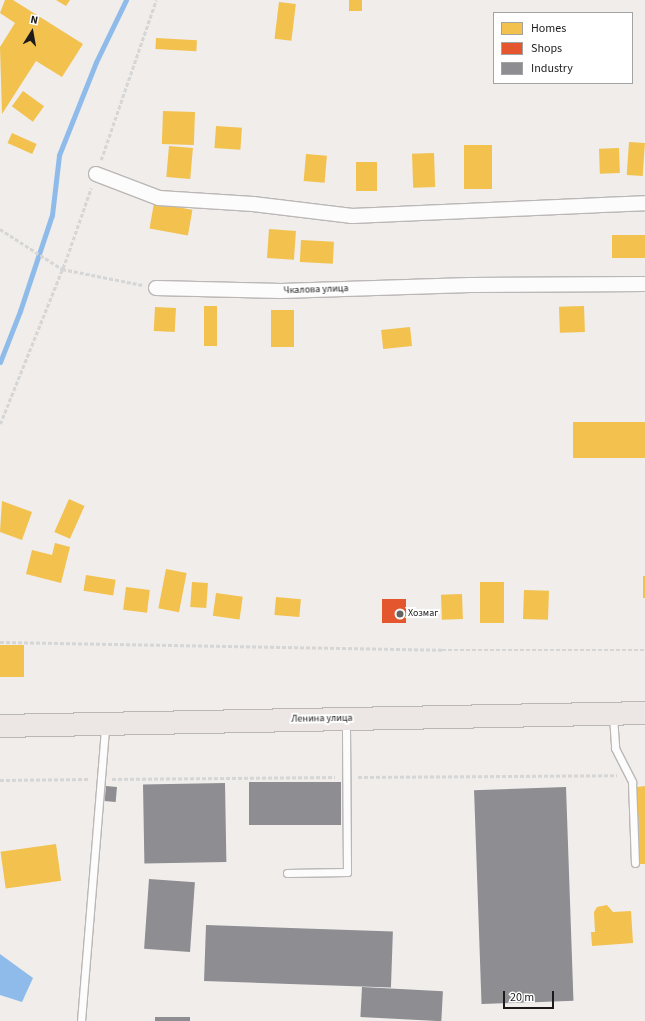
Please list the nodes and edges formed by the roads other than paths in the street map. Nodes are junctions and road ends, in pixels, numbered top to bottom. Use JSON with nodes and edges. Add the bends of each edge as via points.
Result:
{"nodes":[{"id":1,"x":96,"y":174,"type":"road end"},
{"id":2,"x":645,"y":203,"type":"edge"},
{"id":3,"x":645,"y":284,"type":"edge"},
{"id":4,"x":156,"y":288,"type":"road end"},
{"id":5,"x":645,"y":713,"type":"edge"},
{"id":6,"x":613,"y":714,"type":"junction"},
{"id":7,"x":346,"y":719,"type":"junction"},
{"id":8,"x":105,"y":723,"type":"junction"},
{"id":9,"x":0,"y":726,"type":"edge"},
{"id":10,"x":635,"y":863,"type":"dead end"},
{"id":11,"x":287,"y":873,"type":"dead end"},
{"id":12,"x":81,"y":1021,"type":"edge"}],
"edges":[{"from":1,"to":2,"type":"street","via":[[159,198],[253,204],[352,216]]},
{"from":3,"to":4,"type":"street","name":"Чкалова улица","via":[[470,285],[281,291]]},
{"from":5,"to":6,"type":"main road","name":"Ленина улица"},
{"from":6,"to":7,"type":"main road","name":"Ленина улица"},
{"from":6,"to":10,"type":"lane","via":[[615,748],[632,782]]},
{"from":7,"to":8,"type":"main road","name":"Ленина улица"},
{"from":7,"to":11,"type":"lane","via":[[347,872]]},
{"from":8,"to":9,"type":"main road","name":"Ленина улица"},
{"from":8,"to":12,"type":"lane"}]}
